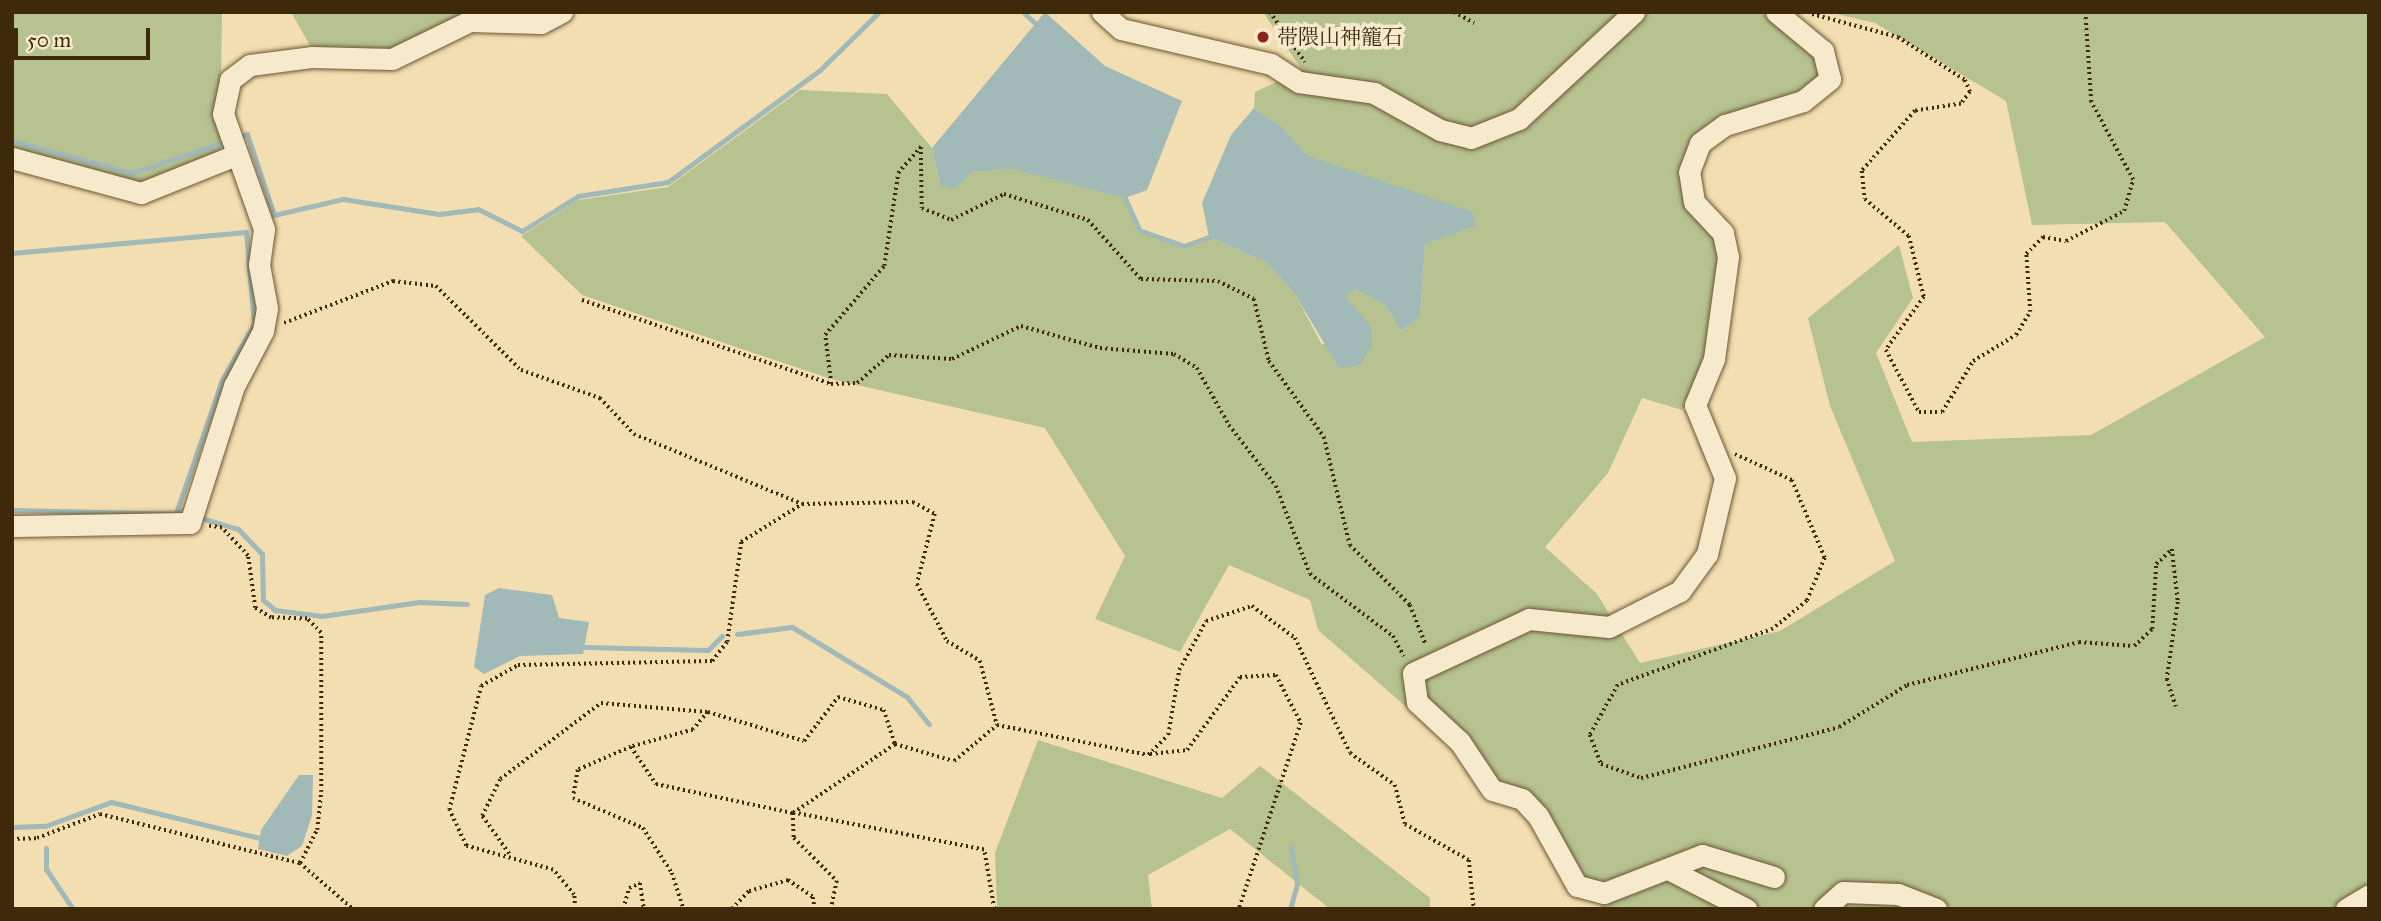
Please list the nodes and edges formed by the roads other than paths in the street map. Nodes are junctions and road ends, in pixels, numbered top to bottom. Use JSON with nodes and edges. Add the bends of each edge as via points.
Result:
{"nodes":[{"id":1,"x":562,"y":12,"type":"edge"},
{"id":2,"x":1102,"y":12,"type":"edge"},
{"id":3,"x":1634,"y":12,"type":"edge"},
{"id":4,"x":1776,"y":12,"type":"edge"},
{"id":5,"x":236,"y":155,"type":"junction"},
{"id":6,"x":12,"y":158,"type":"edge"},
{"id":7,"x":12,"y":526,"type":"edge"},
{"id":8,"x":1668,"y":869,"type":"junction"},
{"id":9,"x":1774,"y":877,"type":"dead end"},
{"id":10,"x":2369,"y":895,"type":"edge"},
{"id":11,"x":1746,"y":909,"type":"edge"},
{"id":12,"x":1824,"y":909,"type":"edge"},
{"id":13,"x":1936,"y":909,"type":"edge"},
{"id":14,"x":2346,"y":909,"type":"edge"}],
"edges":[{"from":1,"to":5,"type":"street","via":[[541,23],[470,21],[392,59],[312,57],[250,65],[230,80],[223,114]]},
{"from":2,"to":3,"type":"street","via":[[1121,29],[1271,64],[1299,82],[1374,93],[1440,130],[1471,138],[1519,119]]},
{"from":4,"to":8,"type":"street","via":[[1824,51],[1830,79],[1803,101],[1725,125],[1700,143],[1689,172],[1694,201],[1723,233],[1728,257],[1714,359],[1695,405],[1717,446],[1725,478],[1707,554],[1680,591],[1593,631],[1529,619],[1413,673],[1418,702],[1460,742],[1492,790],[1522,799],[1538,816],[1577,886],[1604,893]]},
{"from":5,"to":6,"type":"street","via":[[141,193]]},
{"from":5,"to":7,"type":"street","via":[[264,229],[259,265],[267,308],[263,331],[234,386],[192,516]]},
{"from":8,"to":9,"type":"street","via":[[1702,855]]},
{"from":8,"to":11,"type":"street"},
{"from":10,"to":14,"type":"street"},
{"from":12,"to":13,"type":"street","via":[[1843,892],[1898,894]]}]}
